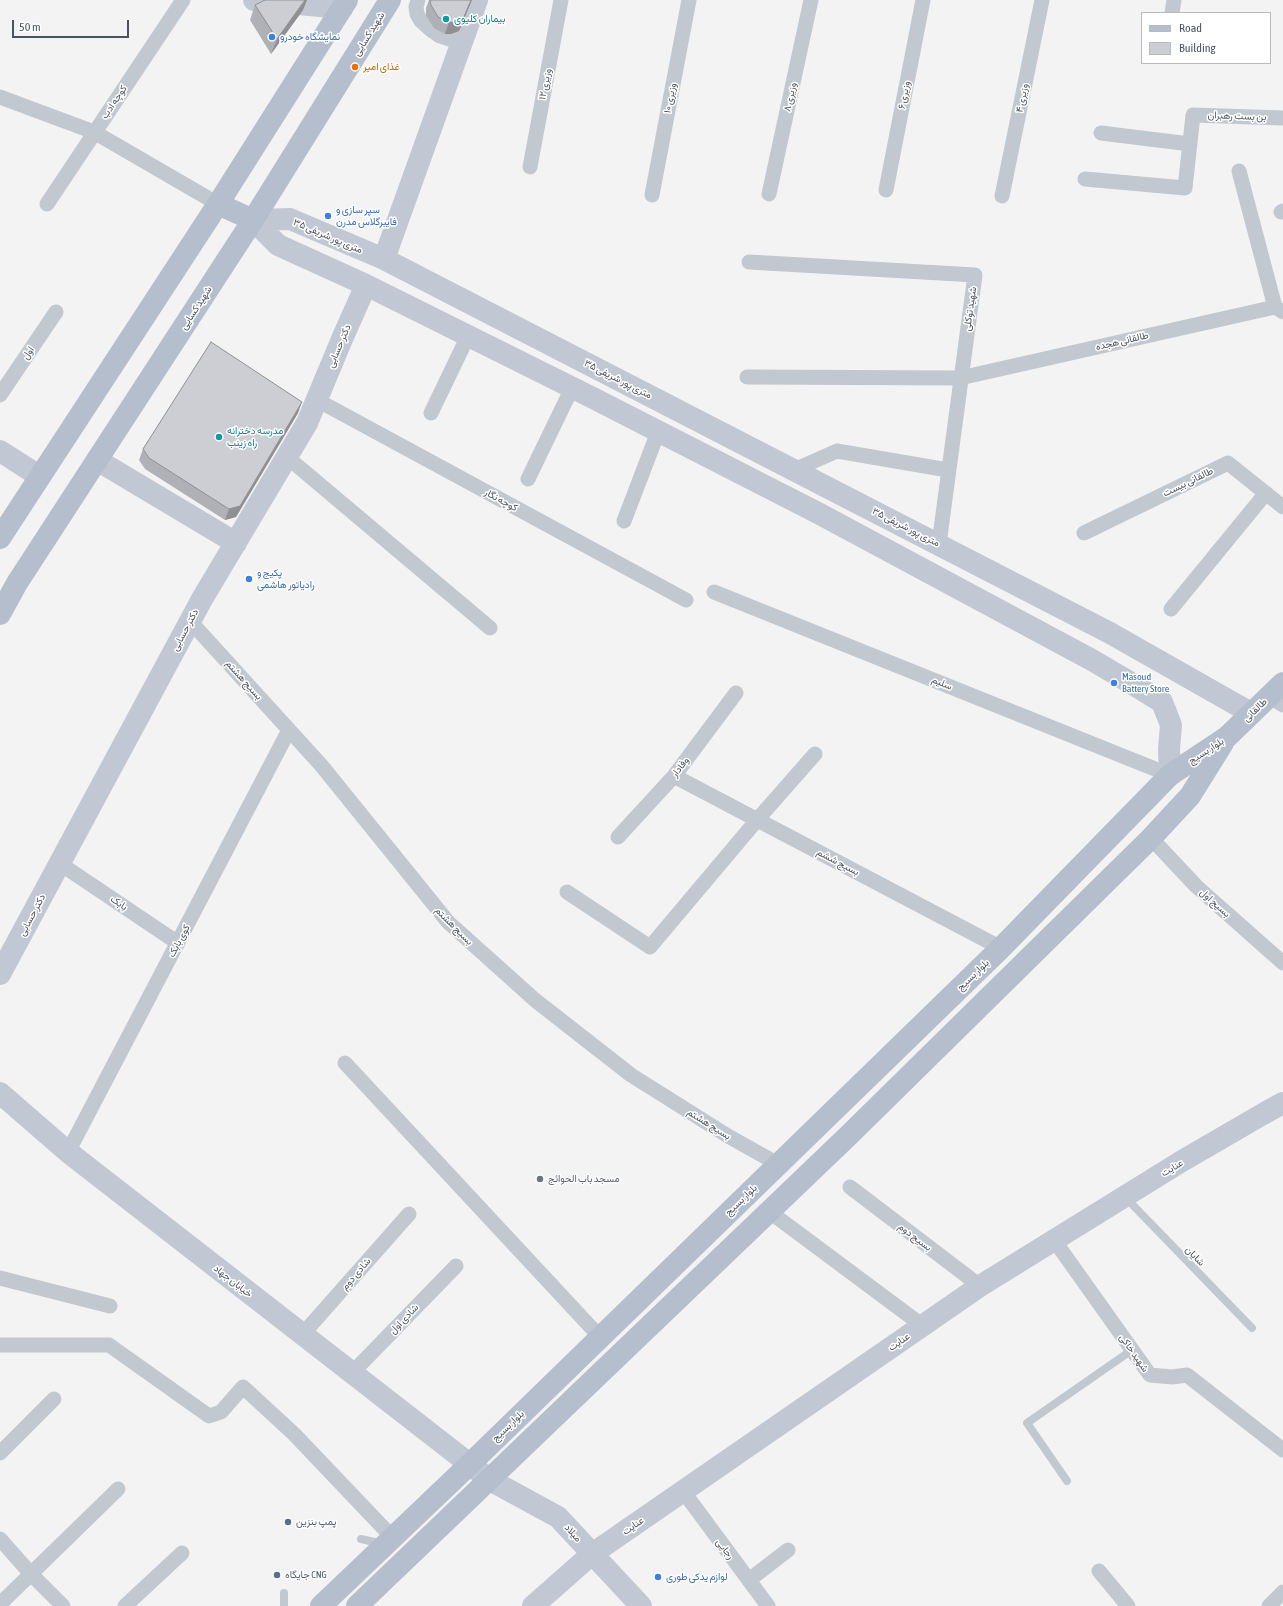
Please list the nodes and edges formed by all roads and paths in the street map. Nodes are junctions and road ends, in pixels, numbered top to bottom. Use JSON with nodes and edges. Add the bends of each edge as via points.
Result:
{"nodes":[{"id":1,"x":182,"y":0,"type":"edge"},
{"id":2,"x":254,"y":0,"type":"edge"},
{"id":3,"x":390,"y":0,"type":"edge"},
{"id":4,"x":418,"y":0,"type":"edge"},
{"id":5,"x":476,"y":0,"type":"edge"},
{"id":6,"x":561,"y":0,"type":"edge"},
{"id":7,"x":689,"y":0,"type":"edge"},
{"id":8,"x":811,"y":0,"type":"edge"},
{"id":9,"x":923,"y":0,"type":"edge"},
{"id":10,"x":1042,"y":0,"type":"edge"},
{"id":11,"x":1174,"y":0,"type":"edge"},
{"id":12,"x":345,"y":4,"type":"edge"},
{"id":13,"x":1172,"y":12,"type":"edge"},
{"id":14,"x":462,"y":39,"type":"junction"},
{"id":15,"x":0,"y":97,"type":"edge"},
{"id":16,"x":1283,"y":118,"type":"edge"},
{"id":17,"x":94,"y":132,"type":"junction"},
{"id":18,"x":1102,"y":133,"type":"dead end"},
{"id":19,"x":1190,"y":144,"type":"junction"},
{"id":20,"x":530,"y":167,"type":"dead end"},
{"id":21,"x":1239,"y":171,"type":"dead end"},
{"id":22,"x":1085,"y":179,"type":"dead end"},
{"id":23,"x":886,"y":190,"type":"dead end"},
{"id":24,"x":768,"y":194,"type":"dead end"},
{"id":25,"x":652,"y":196,"type":"dead end"},
{"id":26,"x":1002,"y":196,"type":"dead end"},
{"id":27,"x":47,"y":204,"type":"dead end"},
{"id":28,"x":218,"y":204,"type":"junction"},
{"id":29,"x":253,"y":220,"type":"junction"},
{"id":30,"x":384,"y":259,"type":"junction"},
{"id":31,"x":749,"y":262,"type":"dead end"},
{"id":32,"x":366,"y":285,"type":"junction"},
{"id":33,"x":1279,"y":310,"type":"edge"},
{"id":34,"x":56,"y":312,"type":"dead end"},
{"id":35,"x":468,"y":336,"type":"junction"},
{"id":36,"x":747,"y":377,"type":"dead end"},
{"id":37,"x":960,"y":378,"type":"junction"},
{"id":38,"x":572,"y":388,"type":"junction"},
{"id":39,"x":0,"y":395,"type":"edge"},
{"id":40,"x":317,"y":400,"type":"junction"},
{"id":41,"x":431,"y":414,"type":"dead end"},
{"id":42,"x":658,"y":432,"type":"junction"},
{"id":43,"x":0,"y":451,"type":"edge"},
{"id":44,"x":287,"y":457,"type":"junction"},
{"id":45,"x":97,"y":460,"type":"junction"},
{"id":46,"x":794,"y":470,"type":"junction"},
{"id":47,"x":948,"y":470,"type":"junction"},
{"id":48,"x":39,"y":476,"type":"junction"},
{"id":49,"x":528,"y":479,"type":"dead end"},
{"id":50,"x":1266,"y":493,"type":"junction"},
{"id":51,"x":1283,"y":507,"type":"edge"},
{"id":52,"x":624,"y":521,"type":"dead end"},
{"id":53,"x":1084,"y":533,"type":"dead end"},
{"id":54,"x":0,"y":538,"type":"edge"},
{"id":55,"x":236,"y":542,"type":"junction"},
{"id":56,"x":939,"y":544,"type":"junction"},
{"id":57,"x":714,"y":592,"type":"dead end"},
{"id":58,"x":686,"y":600,"type":"dead end"},
{"id":59,"x":1171,"y":608,"type":"dead end"},
{"id":60,"x":0,"y":614,"type":"edge"},
{"id":61,"x":190,"y":621,"type":"junction"},
{"id":62,"x":490,"y":628,"type":"dead end"},
{"id":63,"x":1148,"y":655,"type":"junction"},
{"id":64,"x":1131,"y":683,"type":"junction"},
{"id":65,"x":736,"y":693,"type":"dead end"},
{"id":66,"x":1278,"y":695,"type":"edge"},
{"id":67,"x":1251,"y":713,"type":"junction"},
{"id":68,"x":289,"y":730,"type":"junction"},
{"id":69,"x":1227,"y":737,"type":"junction"},
{"id":70,"x":815,"y":754,"type":"dead end"},
{"id":71,"x":1170,"y":775,"type":"junction"},
{"id":72,"x":674,"y":776,"type":"junction"},
{"id":73,"x":757,"y":820,"type":"junction"},
{"id":74,"x":618,"y":837,"type":"dead end"},
{"id":75,"x":1152,"y":838,"type":"junction"},
{"id":76,"x":59,"y":864,"type":"junction"},
{"id":77,"x":567,"y":892,"type":"dead end"},
{"id":78,"x":178,"y":943,"type":"junction"},
{"id":79,"x":1001,"y":948,"type":"junction"},
{"id":80,"x":1283,"y":963,"type":"edge"},
{"id":81,"x":0,"y":974,"type":"edge"},
{"id":82,"x":344,"y":1063,"type":"dead end"},
{"id":83,"x":0,"y":1094,"type":"edge"},
{"id":84,"x":1283,"y":1104,"type":"edge"},
{"id":85,"x":68,"y":1152,"type":"junction"},
{"id":86,"x":778,"y":1164,"type":"junction"},
{"id":87,"x":850,"y":1187,"type":"dead end"},
{"id":88,"x":1124,"y":1197,"type":"junction"},
{"id":89,"x":770,"y":1212,"type":"junction"},
{"id":90,"x":409,"y":1214,"type":"dead end"},
{"id":91,"x":1054,"y":1240,"type":"junction"},
{"id":92,"x":456,"y":1266,"type":"dead end"},
{"id":93,"x":0,"y":1278,"type":"edge"},
{"id":94,"x":980,"y":1286,"type":"junction"},
{"id":95,"x":110,"y":1306,"type":"dead end"},
{"id":96,"x":923,"y":1326,"type":"junction"},
{"id":97,"x":1252,"y":1328,"type":"dead end"},
{"id":98,"x":302,"y":1334,"type":"junction"},
{"id":99,"x":600,"y":1337,"type":"junction"},
{"id":100,"x":0,"y":1345,"type":"edge"},
{"id":101,"x":1132,"y":1350,"type":"junction"},
{"id":102,"x":352,"y":1372,"type":"junction"},
{"id":103,"x":54,"y":1399,"type":"dead end"},
{"id":104,"x":1283,"y":1450,"type":"edge"},
{"id":105,"x":0,"y":1453,"type":"edge"},
{"id":106,"x":470,"y":1464,"type":"junction"},
{"id":107,"x":490,"y":1480,"type":"junction"},
{"id":108,"x":1067,"y":1481,"type":"dead end"},
{"id":109,"x":118,"y":1489,"type":"dead end"},
{"id":110,"x":682,"y":1491,"type":"junction"},
{"id":111,"x":0,"y":1539,"type":"edge"},
{"id":112,"x":379,"y":1543,"type":"junction"},
{"id":113,"x":788,"y":1550,"type":"dead end"},
{"id":114,"x":182,"y":1553,"type":"dead end"},
{"id":115,"x":592,"y":1554,"type":"junction"},
{"id":116,"x":395,"y":1570,"type":"junction"},
{"id":117,"x":1099,"y":1571,"type":"dead end"},
{"id":118,"x":31,"y":1574,"type":"junction"},
{"id":119,"x":749,"y":1580,"type":"junction"},
{"id":120,"x":1283,"y":1592,"type":"edge"},
{"id":121,"x":284,"y":1593,"type":"dead end"},
{"id":122,"x":0,"y":1604,"type":"edge"},
{"id":123,"x":63,"y":1606,"type":"edge"},
{"id":124,"x":125,"y":1606,"type":"edge"},
{"id":125,"x":284,"y":1606,"type":"edge"},
{"id":126,"x":321,"y":1606,"type":"edge"},
{"id":127,"x":357,"y":1606,"type":"edge"},
{"id":128,"x":533,"y":1606,"type":"edge"},
{"id":129,"x":641,"y":1606,"type":"edge"},
{"id":130,"x":768,"y":1606,"type":"edge"},
{"id":131,"x":1128,"y":1606,"type":"edge"},
{"id":132,"x":1269,"y":1606,"type":"edge"}],
"edges":[{"from":1,"to":17,"type":"street","name":"کوچه ادب"},
{"from":2,"to":12,"type":"street"},
{"from":3,"to":29,"type":"main road","name":"شهید کسایی"},
{"from":4,"to":14,"type":"street","via":[[417,14],[430,29],[452,40]]},
{"from":5,"to":14,"type":"street"},
{"from":6,"to":20,"type":"street","name":"وزيری ۱۲"},
{"from":7,"to":25,"type":"street","name":"وزیری ۱۰"},
{"from":8,"to":24,"type":"street","name":"وزیری ۸"},
{"from":9,"to":23,"type":"street","name":"وزیری ۶"},
{"from":10,"to":26,"type":"street","name":"وزیری ۴"},
{"from":11,"to":13,"type":"street"},
{"from":12,"to":28,"type":"main road"},
{"from":14,"to":30,"type":"street"},
{"from":15,"to":17,"type":"street"},
{"from":16,"to":19,"type":"street","name":"بن بست رهبران","via":[[1193,115]]},
{"from":17,"to":27,"type":"street","name":"کوچه ادب"},
{"from":17,"to":28,"type":"street"},
{"from":18,"to":19,"type":"street"},
{"from":19,"to":22,"type":"street","name":"بن بست رهبران","via":[[1185,188]]},
{"from":21,"to":33,"type":"street"},
{"from":28,"to":29,"type":"main road"},
{"from":28,"to":48,"type":"main road"},
{"from":29,"to":30,"type":"street","name":"۳۵ متری پور شریفی","via":[[290,219]]},
{"from":29,"to":32,"type":"street","via":[[278,245]]},
{"from":29,"to":45,"type":"main road","name":"شهید کسایی"},
{"from":30,"to":46,"type":"street","name":"۳۵ متری پور شریفی"},
{"from":31,"to":37,"type":"street","name":"شهید توکلی","via":[[975,275]]},
{"from":32,"to":35,"type":"street"},
{"from":32,"to":40,"type":"street","name":"دکتر حسابی"},
{"from":33,"to":37,"type":"street","name":"طالقانی هجده"},
{"from":34,"to":39,"type":"street","name":"اول"},
{"from":35,"to":38,"type":"street"},
{"from":35,"to":41,"type":"street"},
{"from":36,"to":37,"type":"street","name":"طالقانی هجده"},
{"from":37,"to":47,"type":"street","name":"شهید توکلی"},
{"from":38,"to":42,"type":"street"},
{"from":38,"to":49,"type":"street"},
{"from":40,"to":44,"type":"street","name":"دکتر حسابی"},
{"from":40,"to":58,"type":"street","name":"کوچه نگار"},
{"from":42,"to":52,"type":"street"},
{"from":42,"to":64,"type":"street","via":[[818,513]]},
{"from":43,"to":48,"type":"street"},
{"from":44,"to":55,"type":"street","name":"دکتر حسابی"},
{"from":44,"to":62,"type":"street"},
{"from":45,"to":55,"type":"street"},
{"from":45,"to":60,"type":"main road","name":"شهید کسایی","via":[[17,583]]},
{"from":46,"to":47,"type":"street","via":[[836,451]]},
{"from":46,"to":56,"type":"street","name":"۳۵ متری پور شریفی"},
{"from":47,"to":56,"type":"street","name":"شهید توکلی"},
{"from":48,"to":54,"type":"main road"},
{"from":50,"to":51,"type":"street","name":"طالقانی بیست"},
{"from":50,"to":53,"type":"street","name":"طالقانی بیست","via":[[1228,463]]},
{"from":50,"to":59,"type":"street"},
{"from":55,"to":61,"type":"street","name":"دکتر حسابی"},
{"from":56,"to":63,"type":"street","name":"۳۵ متری پور شریفی"},
{"from":57,"to":71,"type":"street","name":"سلیم"},
{"from":61,"to":68,"type":"street","name":"بسیج هشتم"},
{"from":61,"to":76,"type":"street","name":"دکتر حسابی"},
{"from":63,"to":64,"type":"street"},
{"from":63,"to":67,"type":"street","name":"۳۵ متری پور شریفی"},
{"from":64,"to":71,"type":"street","via":[[1162,702],[1171,725]]},
{"from":65,"to":72,"type":"street","name":"وفادار"},
{"from":66,"to":67,"type":"main road","name":"طالقانی"},
{"from":67,"to":69,"type":"main road","name":"طالقانی"},
{"from":68,"to":78,"type":"street","name":"کوی بابک"},
{"from":68,"to":86,"type":"street","name":"بسیج هشتم","via":[[321,765],[448,922],[535,1000],[631,1075]]},
{"from":69,"to":71,"type":"main road","name":"بلوار بسیج"},
{"from":69,"to":75,"type":"main road","name":"بلوار بسیج","via":[[1190,796]]},
{"from":70,"to":73,"type":"street"},
{"from":71,"to":79,"type":"main road","name":"بلوار بسیج"},
{"from":72,"to":73,"type":"street","name":"بسیج ششم"},
{"from":72,"to":74,"type":"street","name":"وفادار"},
{"from":73,"to":77,"type":"street","via":[[650,947]]},
{"from":73,"to":79,"type":"street","name":"بسیج ششم"},
{"from":75,"to":80,"type":"street","name":"بسیج اول","via":[[1196,886]]},
{"from":75,"to":89,"type":"main road","name":"بلوار بسیج"},
{"from":76,"to":78,"type":"street","name":"بابک"},
{"from":76,"to":81,"type":"street","name":"دکتر حسابی"},
{"from":78,"to":85,"type":"street","name":"کوی بابک"},
{"from":79,"to":86,"type":"main road","name":"بلوار بسیج"},
{"from":82,"to":99,"type":"street"},
{"from":83,"to":85,"type":"street","name":"خیابان جهاد"},
{"from":84,"to":88,"type":"street","name":"عنایت"},
{"from":85,"to":98,"type":"street","name":"خیابان جهاد"},
{"from":86,"to":99,"type":"main road","name":"بلوار بسیج"},
{"from":87,"to":94,"type":"street","name":"بسيج دوم"},
{"from":88,"to":91,"type":"street","name":"عنایت"},
{"from":88,"to":97,"type":"lane","name":"شایان"},
{"from":89,"to":96,"type":"street"},
{"from":89,"to":107,"type":"main road","name":"بلوار بسیج"},
{"from":90,"to":98,"type":"street","name":"شادی دوم"},
{"from":91,"to":94,"type":"street","name":"عنایت"},
{"from":91,"to":101,"type":"street","name":"شهید خاکی"},
{"from":92,"to":102,"type":"street","name":"شادی اول"},
{"from":93,"to":95,"type":"street"},
{"from":94,"to":96,"type":"street","name":"عنایت"},
{"from":96,"to":110,"type":"street","name":"عنایت"},
{"from":98,"to":102,"type":"street","name":"خیابان جهاد"},
{"from":99,"to":106,"type":"main road","name":"بلوار بسیج"},
{"from":100,"to":112,"type":"street","via":[[109,1345],[209,1416],[222,1412],[243,1387],[294,1434]]},
{"from":101,"to":104,"type":"street","name":"شهید خاکی","via":[[1150,1375],[1187,1375]]},
{"from":101,"to":108,"type":"lane","via":[[1027,1423]]},
{"from":102,"to":106,"type":"street","name":"خیابان جهاد"},
{"from":103,"to":105,"type":"street"},
{"from":106,"to":107,"type":"street","name":"میلاد"},
{"from":106,"to":112,"type":"main road","name":"بلوار بسیج"},
{"from":107,"to":115,"type":"street","name":"میلاد","via":[[558,1517]]},
{"from":107,"to":116,"type":"main road","name":"بلوار بسیج"},
{"from":109,"to":118,"type":"street"},
{"from":110,"to":115,"type":"street","name":"عنایت"},
{"from":110,"to":119,"type":"street","name":"رجایی"},
{"from":111,"to":118,"type":"street"},
{"from":112,"to":116,"type":"street"},
{"from":112,"to":126,"type":"main road","name":"بلوار بسیج"},
{"from":113,"to":119,"type":"street"},
{"from":114,"to":124,"type":"street"},
{"from":115,"to":128,"type":"street","name":"عنایت"},
{"from":115,"to":129,"type":"street","name":"میلاد"},
{"from":116,"to":127,"type":"main road","name":"بلوار بسیج"},
{"from":117,"to":131,"type":"street"},
{"from":118,"to":122,"type":"street"},
{"from":118,"to":123,"type":"street"},
{"from":119,"to":130,"type":"street","name":"رجایی"},
{"from":120,"to":132,"type":"street"},
{"from":121,"to":125,"type":"lane"}]}
